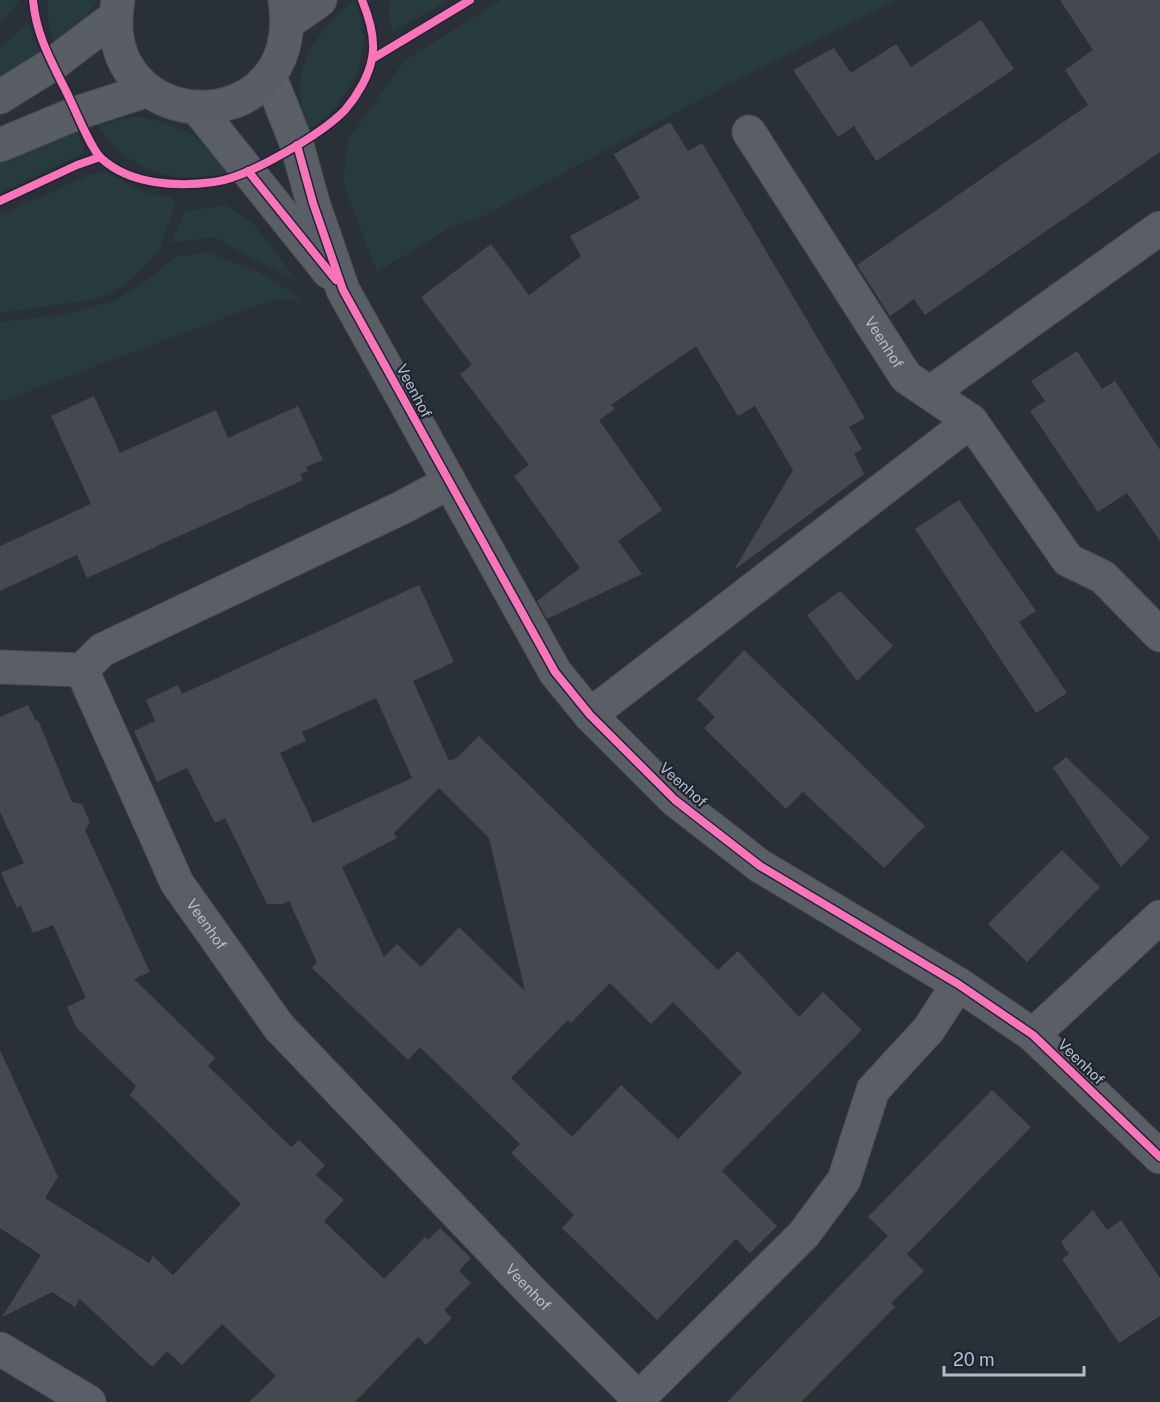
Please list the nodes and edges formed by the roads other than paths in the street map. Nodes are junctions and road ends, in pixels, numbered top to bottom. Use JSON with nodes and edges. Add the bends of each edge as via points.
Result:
{"nodes":[{"id":1,"x":320,"y":0,"type":"edge"},
{"id":2,"x":117,"y":9,"type":"edge"},
{"id":3,"x":287,"y":11,"type":"edge"},
{"id":4,"x":270,"y":77,"type":"junction"},
{"id":5,"x":148,"y":90,"type":"junction"},
{"id":6,"x":0,"y":97,"type":"edge"},
{"id":7,"x":198,"y":109,"type":"junction"},
{"id":8,"x":749,"y":132,"type":"dead end"},
{"id":9,"x":0,"y":145,"type":"edge"},
{"id":10,"x":1160,"y":228,"type":"edge"},
{"id":11,"x":343,"y":290,"type":"junction"},
{"id":12,"x":930,"y":393,"type":"junction"},
{"id":13,"x":971,"y":421,"type":"junction"},
{"id":14,"x":448,"y":483,"type":"junction"},
{"id":15,"x":1160,"y":635,"type":"edge"},
{"id":16,"x":0,"y":667,"type":"edge"},
{"id":17,"x":82,"y":670,"type":"junction"},
{"id":18,"x":590,"y":715,"type":"junction"},
{"id":19,"x":1160,"y":916,"type":"edge"},
{"id":20,"x":958,"y":984,"type":"junction"},
{"id":21,"x":1033,"y":1035,"type":"junction"},
{"id":22,"x":1160,"y":1156,"type":"edge"},
{"id":23,"x":0,"y":1349,"type":"edge"},
{"id":24,"x":636,"y":1400,"type":"edge"},
{"id":25,"x":89,"y":1402,"type":"edge"}],
"edges":[{"from":1,"to":3,"type":"main road"},
{"from":2,"to":5,"type":"main road","via":[[116,38],[123,58],[133,76]]},
{"from":2,"to":6,"type":"main road","via":[[53,64]]},
{"from":3,"to":4,"type":"main road","via":[[284,51]]},
{"from":4,"to":7,"type":"main road","via":[[255,92],[237,101],[218,108]]},
{"from":4,"to":11,"type":"street","name":"Veenhof","via":[[297,145]]},
{"from":5,"to":7,"type":"main road","via":[[172,104]]},
{"from":5,"to":9,"type":"main road","via":[[77,113]]},
{"from":7,"to":11,"type":"street","name":"Veenhof"},
{"from":8,"to":12,"type":"street","name":"Veenhof","via":[[906,377]]},
{"from":10,"to":12,"type":"street"},
{"from":11,"to":14,"type":"street","name":"Veenhof"},
{"from":12,"to":13,"type":"street","name":"Veenhof"},
{"from":13,"to":15,"type":"street","name":"Veenhof","via":[[1068,560],[1103,577]]},
{"from":13,"to":18,"type":"street"},
{"from":14,"to":17,"type":"street","via":[[102,650]]},
{"from":14,"to":18,"type":"street","name":"Veenhof","via":[[555,672]]},
{"from":16,"to":17,"type":"street"},
{"from":17,"to":24,"type":"street","name":"Veenhof","via":[[177,883],[279,1027]]},
{"from":18,"to":20,"type":"street","name":"Veenhof","via":[[675,800],[760,866]]},
{"from":19,"to":21,"type":"street"},
{"from":20,"to":21,"type":"street","name":"Veenhof"},
{"from":20,"to":24,"type":"street","name":"Veenhof","via":[[929,1029],[873,1090],[844,1180],[804,1234]]},
{"from":21,"to":22,"type":"street","name":"Veenhof"},
{"from":23,"to":25,"type":"street"}]}
